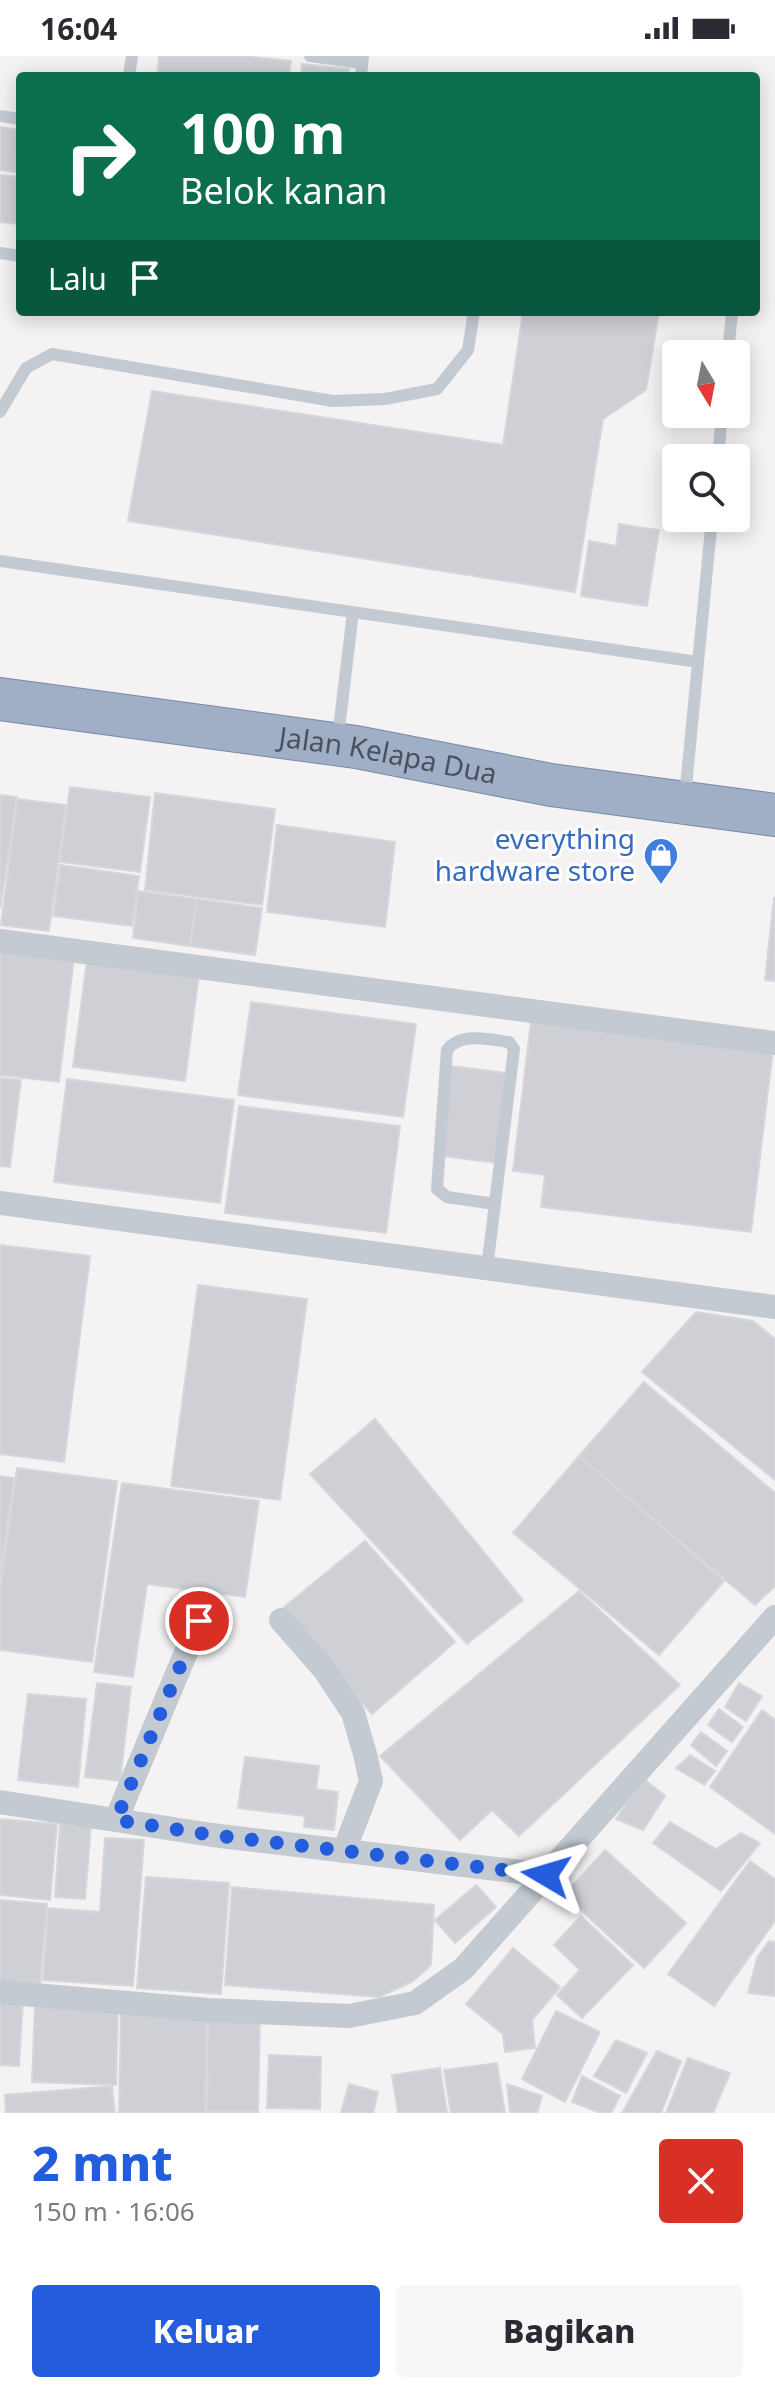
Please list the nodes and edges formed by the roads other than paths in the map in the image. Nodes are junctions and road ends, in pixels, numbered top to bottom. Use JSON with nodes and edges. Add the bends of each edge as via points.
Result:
{"nodes":[{"id":1,"x":310,"y":56,"type":"edge"},
{"id":2,"x":362,"y":65,"type":"edge"},
{"id":3,"x":473,"y":316,"type":"edge"},
{"id":4,"x":732,"y":316,"type":"edge"},
{"id":5,"x":729,"y":340,"type":"edge"},
{"id":6,"x":0,"y":412,"type":"edge"},
{"id":7,"x":711,"y":532,"type":"edge"},
{"id":8,"x":0,"y":561,"type":"edge"},
{"id":9,"x":353,"y":612,"type":"junction"},
{"id":10,"x":698,"y":662,"type":"junction"},
{"id":11,"x":0,"y":699,"type":"edge"},
{"id":12,"x":337,"y":744,"type":"junction"},
{"id":13,"x":684,"y":803,"type":"junction"},
{"id":14,"x":775,"y":815,"type":"edge"},
{"id":15,"x":0,"y":941,"type":"edge"},
{"id":16,"x":775,"y":1043,"type":"edge"},
{"id":17,"x":0,"y":1203,"type":"edge"},
{"id":18,"x":495,"y":1204,"type":"junction"},
{"id":19,"x":487,"y":1268,"type":"junction"},
{"id":20,"x":775,"y":1307,"type":"edge"},
{"id":21,"x":775,"y":1617,"type":"edge"},
{"id":22,"x":281,"y":1620,"type":"dead end"},
{"id":23,"x":199,"y":1621,"type":"dead end"},
{"id":24,"x":0,"y":1802,"type":"edge"},
{"id":25,"x":116,"y":1820,"type":"junction"},
{"id":26,"x":344,"y":1851,"type":"junction"},
{"id":27,"x":546,"y":1875,"type":"junction"},
{"id":28,"x":0,"y":1992,"type":"edge"}],
"edges":[{"from":1,"to":2,"type":"lane"},
{"from":3,"to":6,"type":"lane","via":[[468,350],[437,389],[333,401],[52,354],[26,368]]},
{"from":4,"to":5,"type":"lane"},
{"from":7,"to":10,"type":"lane"},
{"from":8,"to":9,"type":"lane"},
{"from":9,"to":10,"type":"lane"},
{"from":9,"to":12,"type":"lane"},
{"from":10,"to":13,"type":"lane"},
{"from":11,"to":12,"type":"highway","name":"Jalan Kelapa Dua"},
{"from":12,"to":13,"type":"highway","name":"Jalan Kelapa Dua","via":[[551,785]]},
{"from":13,"to":14,"type":"highway","name":"Jalan Kelapa Dua"},
{"from":15,"to":16,"type":"street"},
{"from":17,"to":19,"type":"street"},
{"from":18,"to":18,"type":"lane","via":[[447,1197],[435,1179],[447,1050],[465,1039],[509,1042],[514,1049]]},
{"from":18,"to":19,"type":"lane"},
{"from":19,"to":20,"type":"street"},
{"from":21,"to":27,"type":"street"},
{"from":22,"to":26,"type":"street","via":[[324,1669],[353,1713],[365,1754],[371,1781]]},
{"from":23,"to":25,"type":"street"},
{"from":24,"to":25,"type":"street"},
{"from":25,"to":26,"type":"street"},
{"from":26,"to":27,"type":"street"},
{"from":27,"to":28,"type":"street","via":[[463,1969],[415,2003],[385,2010],[349,2016],[208,2010]]}]}
